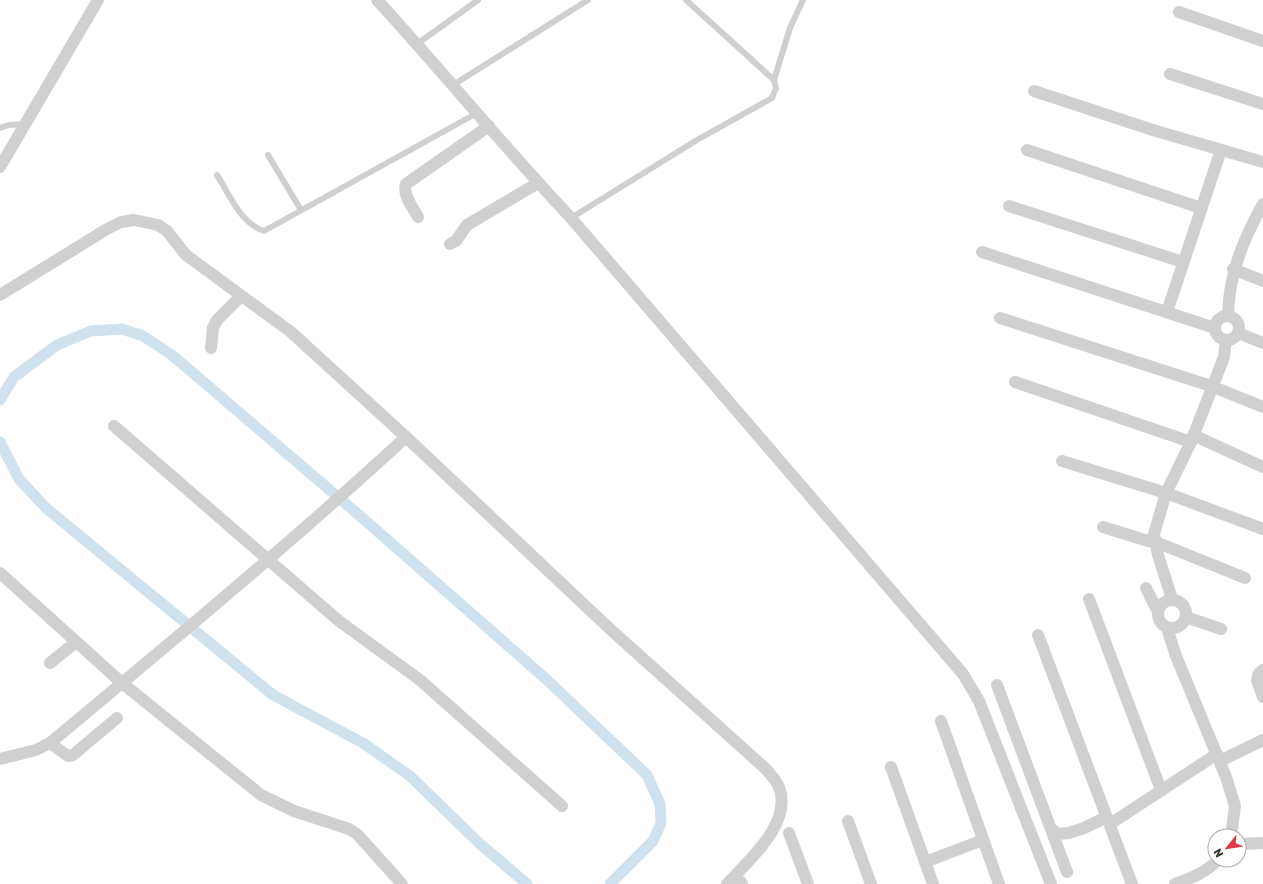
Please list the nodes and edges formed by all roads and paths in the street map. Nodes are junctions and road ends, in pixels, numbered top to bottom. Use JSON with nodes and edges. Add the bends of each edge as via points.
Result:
{"nodes":[{"id":1,"x":98,"y":0,"type":"edge"},
{"id":2,"x":377,"y":0,"type":"edge"},
{"id":3,"x":478,"y":0,"type":"edge"},
{"id":4,"x":588,"y":0,"type":"edge"},
{"id":5,"x":686,"y":0,"type":"edge"},
{"id":6,"x":803,"y":0,"type":"edge"},
{"id":7,"x":1179,"y":12,"type":"dead end"},
{"id":8,"x":1263,"y":41,"type":"edge"},
{"id":9,"x":417,"y":44,"type":"junction"},
{"id":10,"x":1170,"y":74,"type":"dead end"},
{"id":11,"x":774,"y":80,"type":"junction"},
{"id":12,"x":453,"y":85,"type":"junction"},
{"id":13,"x":1034,"y":91,"type":"dead end"},
{"id":14,"x":1263,"y":104,"type":"edge"},
{"id":15,"x":477,"y":113,"type":"junction"},
{"id":16,"x":26,"y":124,"type":"junction"},
{"id":17,"x":489,"y":126,"type":"junction"},
{"id":18,"x":0,"y":128,"type":"edge"},
{"id":19,"x":1027,"y":150,"type":"dead end"},
{"id":20,"x":1221,"y":150,"type":"junction"},
{"id":21,"x":268,"y":155,"type":"dead end"},
{"id":22,"x":1263,"y":162,"type":"edge"},
{"id":23,"x":0,"y":167,"type":"edge"},
{"id":24,"x":217,"y":175,"type":"dead end"},
{"id":25,"x":538,"y":183,"type":"junction"},
{"id":26,"x":1263,"y":204,"type":"edge"},
{"id":27,"x":1009,"y":206,"type":"dead end"},
{"id":28,"x":1201,"y":208,"type":"junction"},
{"id":29,"x":302,"y":210,"type":"junction"},
{"id":30,"x":418,"y":218,"type":"dead end"},
{"id":31,"x":571,"y":218,"type":"junction"},
{"id":32,"x":1259,"y":219,"type":"edge"},
{"id":33,"x":450,"y":244,"type":"dead end"},
{"id":34,"x":982,"y":252,"type":"dead end"},
{"id":35,"x":1183,"y":262,"type":"junction"},
{"id":36,"x":1233,"y":269,"type":"junction"},
{"id":37,"x":1263,"y":281,"type":"edge"},
{"id":38,"x":0,"y":295,"type":"edge"},
{"id":39,"x":241,"y":296,"type":"junction"},
{"id":40,"x":1166,"y":312,"type":"junction"},
{"id":41,"x":1228,"y":315,"type":"junction"},
{"id":42,"x":1000,"y":318,"type":"dead end"},
{"id":43,"x":1215,"y":328,"type":"junction"},
{"id":44,"x":1238,"y":333,"type":"junction"},
{"id":45,"x":1226,"y":340,"type":"junction"},
{"id":46,"x":1263,"y":343,"type":"edge"},
{"id":47,"x":211,"y":348,"type":"dead end"},
{"id":48,"x":1015,"y":382,"type":"dead end"},
{"id":49,"x":1211,"y":386,"type":"junction"},
{"id":50,"x":1263,"y":407,"type":"edge"},
{"id":51,"x":114,"y":426,"type":"dead end"},
{"id":52,"x":406,"y":437,"type":"junction"},
{"id":53,"x":1192,"y":438,"type":"junction"},
{"id":54,"x":1062,"y":461,"type":"dead end"},
{"id":55,"x":1263,"y":467,"type":"edge"},
{"id":56,"x":1166,"y":493,"type":"junction"},
{"id":57,"x":1103,"y":527,"type":"dead end"},
{"id":58,"x":1263,"y":529,"type":"edge"},
{"id":59,"x":1156,"y":542,"type":"junction"},
{"id":60,"x":267,"y":560,"type":"junction"},
{"id":61,"x":0,"y":573,"type":"edge"},
{"id":62,"x":1245,"y":578,"type":"dead end"},
{"id":63,"x":1146,"y":588,"type":"dead end"},
{"id":64,"x":1088,"y":599,"type":"dead end"},
{"id":65,"x":1172,"y":599,"type":"junction"},
{"id":66,"x":1158,"y":612,"type":"junction"},
{"id":67,"x":1186,"y":617,"type":"junction"},
{"id":68,"x":1167,"y":628,"type":"junction"},
{"id":69,"x":1221,"y":629,"type":"dead end"},
{"id":70,"x":1038,"y":636,"type":"dead end"},
{"id":71,"x":76,"y":642,"type":"junction"},
{"id":72,"x":50,"y":663,"type":"dead end"},
{"id":73,"x":1263,"y":670,"type":"edge"},
{"id":74,"x":122,"y":683,"type":"junction"},
{"id":75,"x":997,"y":685,"type":"dead end"},
{"id":76,"x":1263,"y":697,"type":"edge"},
{"id":77,"x":117,"y":718,"type":"dead end"},
{"id":78,"x":940,"y":721,"type":"dead end"},
{"id":79,"x":1263,"y":740,"type":"edge"},
{"id":80,"x":50,"y":743,"type":"junction"},
{"id":81,"x":1218,"y":757,"type":"junction"},
{"id":82,"x":0,"y":759,"type":"edge"},
{"id":83,"x":891,"y":767,"type":"dead end"},
{"id":84,"x":1161,"y":790,"type":"junction"},
{"id":85,"x":562,"y":806,"type":"dead end"},
{"id":86,"x":1108,"y":820,"type":"junction"},
{"id":87,"x":848,"y":821,"type":"dead end"},
{"id":88,"x":1232,"y":828,"type":"edge"},
{"id":89,"x":1052,"y":829,"type":"junction"},
{"id":90,"x":789,"y":834,"type":"dead end"},
{"id":91,"x":983,"y":840,"type":"junction"},
{"id":92,"x":1263,"y":843,"type":"edge"},
{"id":93,"x":1247,"y":844,"type":"edge"},
{"id":94,"x":925,"y":862,"type":"junction"},
{"id":95,"x":1210,"y":868,"type":"edge"},
{"id":96,"x":1067,"y":872,"type":"dead end"},
{"id":97,"x":1202,"y":879,"type":"edge"},
{"id":98,"x":866,"y":883,"type":"edge"},
{"id":99,"x":402,"y":884,"type":"edge"},
{"id":100,"x":727,"y":884,"type":"edge"},
{"id":101,"x":808,"y":884,"type":"edge"},
{"id":102,"x":933,"y":884,"type":"edge"},
{"id":103,"x":999,"y":884,"type":"edge"},
{"id":104,"x":1051,"y":884,"type":"edge"},
{"id":105,"x":1132,"y":884,"type":"edge"},
{"id":106,"x":1174,"y":884,"type":"edge"}],
"edges":[{"from":1,"to":16,"type":"street"},
{"from":2,"to":9,"type":"street"},
{"from":3,"to":9,"type":"lane"},
{"from":4,"to":12,"type":"lane"},
{"from":5,"to":11,"type":"lane"},
{"from":6,"to":11,"type":"lane","via":[[790,28]]},
{"from":7,"to":8,"type":"street"},
{"from":9,"to":12,"type":"street"},
{"from":10,"to":14,"type":"street"},
{"from":11,"to":31,"type":"lane","via":[[776,88],[772,98],[697,140]]},
{"from":12,"to":15,"type":"street"},
{"from":13,"to":20,"type":"street"},
{"from":15,"to":17,"type":"street"},
{"from":15,"to":29,"type":"lane"},
{"from":16,"to":18,"type":"lane"},
{"from":16,"to":23,"type":"street"},
{"from":17,"to":25,"type":"street"},
{"from":17,"to":30,"type":"street","via":[[406,184],[404,187],[407,197]]},
{"from":19,"to":28,"type":"street"},
{"from":20,"to":22,"type":"street"},
{"from":20,"to":28,"type":"street"},
{"from":21,"to":29,"type":"lane"},
{"from":24,"to":29,"type":"lane","via":[[245,220],[256,228],[264,230]]},
{"from":25,"to":31,"type":"street"},
{"from":25,"to":33,"type":"street","via":[[467,225],[456,241]]},
{"from":26,"to":32,"type":"street"},
{"from":27,"to":35,"type":"street"},
{"from":28,"to":35,"type":"street"},
{"from":31,"to":104,"type":"street","via":[[963,674],[980,701]]},
{"from":32,"to":36,"type":"street","via":[[1242,245]]},
{"from":34,"to":40,"type":"street"},
{"from":35,"to":40,"type":"street"},
{"from":36,"to":37,"type":"street"},
{"from":36,"to":41,"type":"street"},
{"from":38,"to":39,"type":"street","via":[[107,229],[121,222],[134,220],[158,225],[167,231],[186,255]]},
{"from":39,"to":47,"type":"street","via":[[217,320],[213,328]]},
{"from":39,"to":52,"type":"street","via":[[291,332]]},
{"from":40,"to":43,"type":"street"},
{"from":41,"to":43,"type":"street","via":[[1218,320]]},
{"from":41,"to":44,"type":"street","via":[[1237,320]]},
{"from":42,"to":49,"type":"street"},
{"from":43,"to":45,"type":"street","via":[[1218,336]]},
{"from":44,"to":45,"type":"street","via":[[1232,339]]},
{"from":44,"to":46,"type":"street"},
{"from":45,"to":49,"type":"street","via":[[1224,357]]},
{"from":48,"to":53,"type":"street"},
{"from":49,"to":50,"type":"street"},
{"from":49,"to":53,"type":"street"},
{"from":51,"to":60,"type":"street"},
{"from":52,"to":60,"type":"street"},
{"from":52,"to":100,"type":"street","via":[[774,779],[781,797],[778,820],[773,832]]},
{"from":53,"to":55,"type":"street"},
{"from":53,"to":56,"type":"street"},
{"from":54,"to":56,"type":"street"},
{"from":56,"to":58,"type":"street"},
{"from":56,"to":59,"type":"street","via":[[1154,534]]},
{"from":57,"to":59,"type":"street","via":[[1148,542]]},
{"from":59,"to":62,"type":"street"},
{"from":59,"to":65,"type":"street"},
{"from":60,"to":74,"type":"street"},
{"from":60,"to":85,"type":"street","via":[[339,621],[420,680]]},
{"from":61,"to":71,"type":"street"},
{"from":63,"to":66,"type":"street"},
{"from":64,"to":84,"type":"street"},
{"from":65,"to":66,"type":"street","via":[[1164,602]]},
{"from":65,"to":67,"type":"street","via":[[1184,606]]},
{"from":66,"to":68,"type":"street","via":[[1160,623]]},
{"from":67,"to":68,"type":"street","via":[[1181,626]]},
{"from":67,"to":69,"type":"street"},
{"from":68,"to":81,"type":"street"},
{"from":70,"to":86,"type":"street"},
{"from":71,"to":72,"type":"street"},
{"from":71,"to":74,"type":"street"},
{"from":73,"to":76,"type":"street","via":[[1257,680]]},
{"from":74,"to":80,"type":"street"},
{"from":74,"to":99,"type":"street","via":[[261,796],[357,834]]},
{"from":75,"to":89,"type":"street"},
{"from":77,"to":80,"type":"street","via":[[73,755],[68,756]]},
{"from":78,"to":91,"type":"street"},
{"from":79,"to":81,"type":"street"},
{"from":80,"to":82,"type":"street","via":[[36,750]]},
{"from":81,"to":84,"type":"street"},
{"from":81,"to":88,"type":"street","via":[[1235,806]]},
{"from":83,"to":94,"type":"street"},
{"from":84,"to":86,"type":"street"},
{"from":86,"to":89,"type":"street","via":[[1069,833],[1058,834]]},
{"from":86,"to":105,"type":"street"},
{"from":87,"to":98,"type":"street"},
{"from":89,"to":96,"type":"street"},
{"from":90,"to":101,"type":"street"},
{"from":91,"to":94,"type":"street"},
{"from":91,"to":103,"type":"street"},
{"from":92,"to":93,"type":"street"},
{"from":94,"to":102,"type":"street"},
{"from":95,"to":97,"type":"street"},
{"from":97,"to":106,"type":"street"}]}
